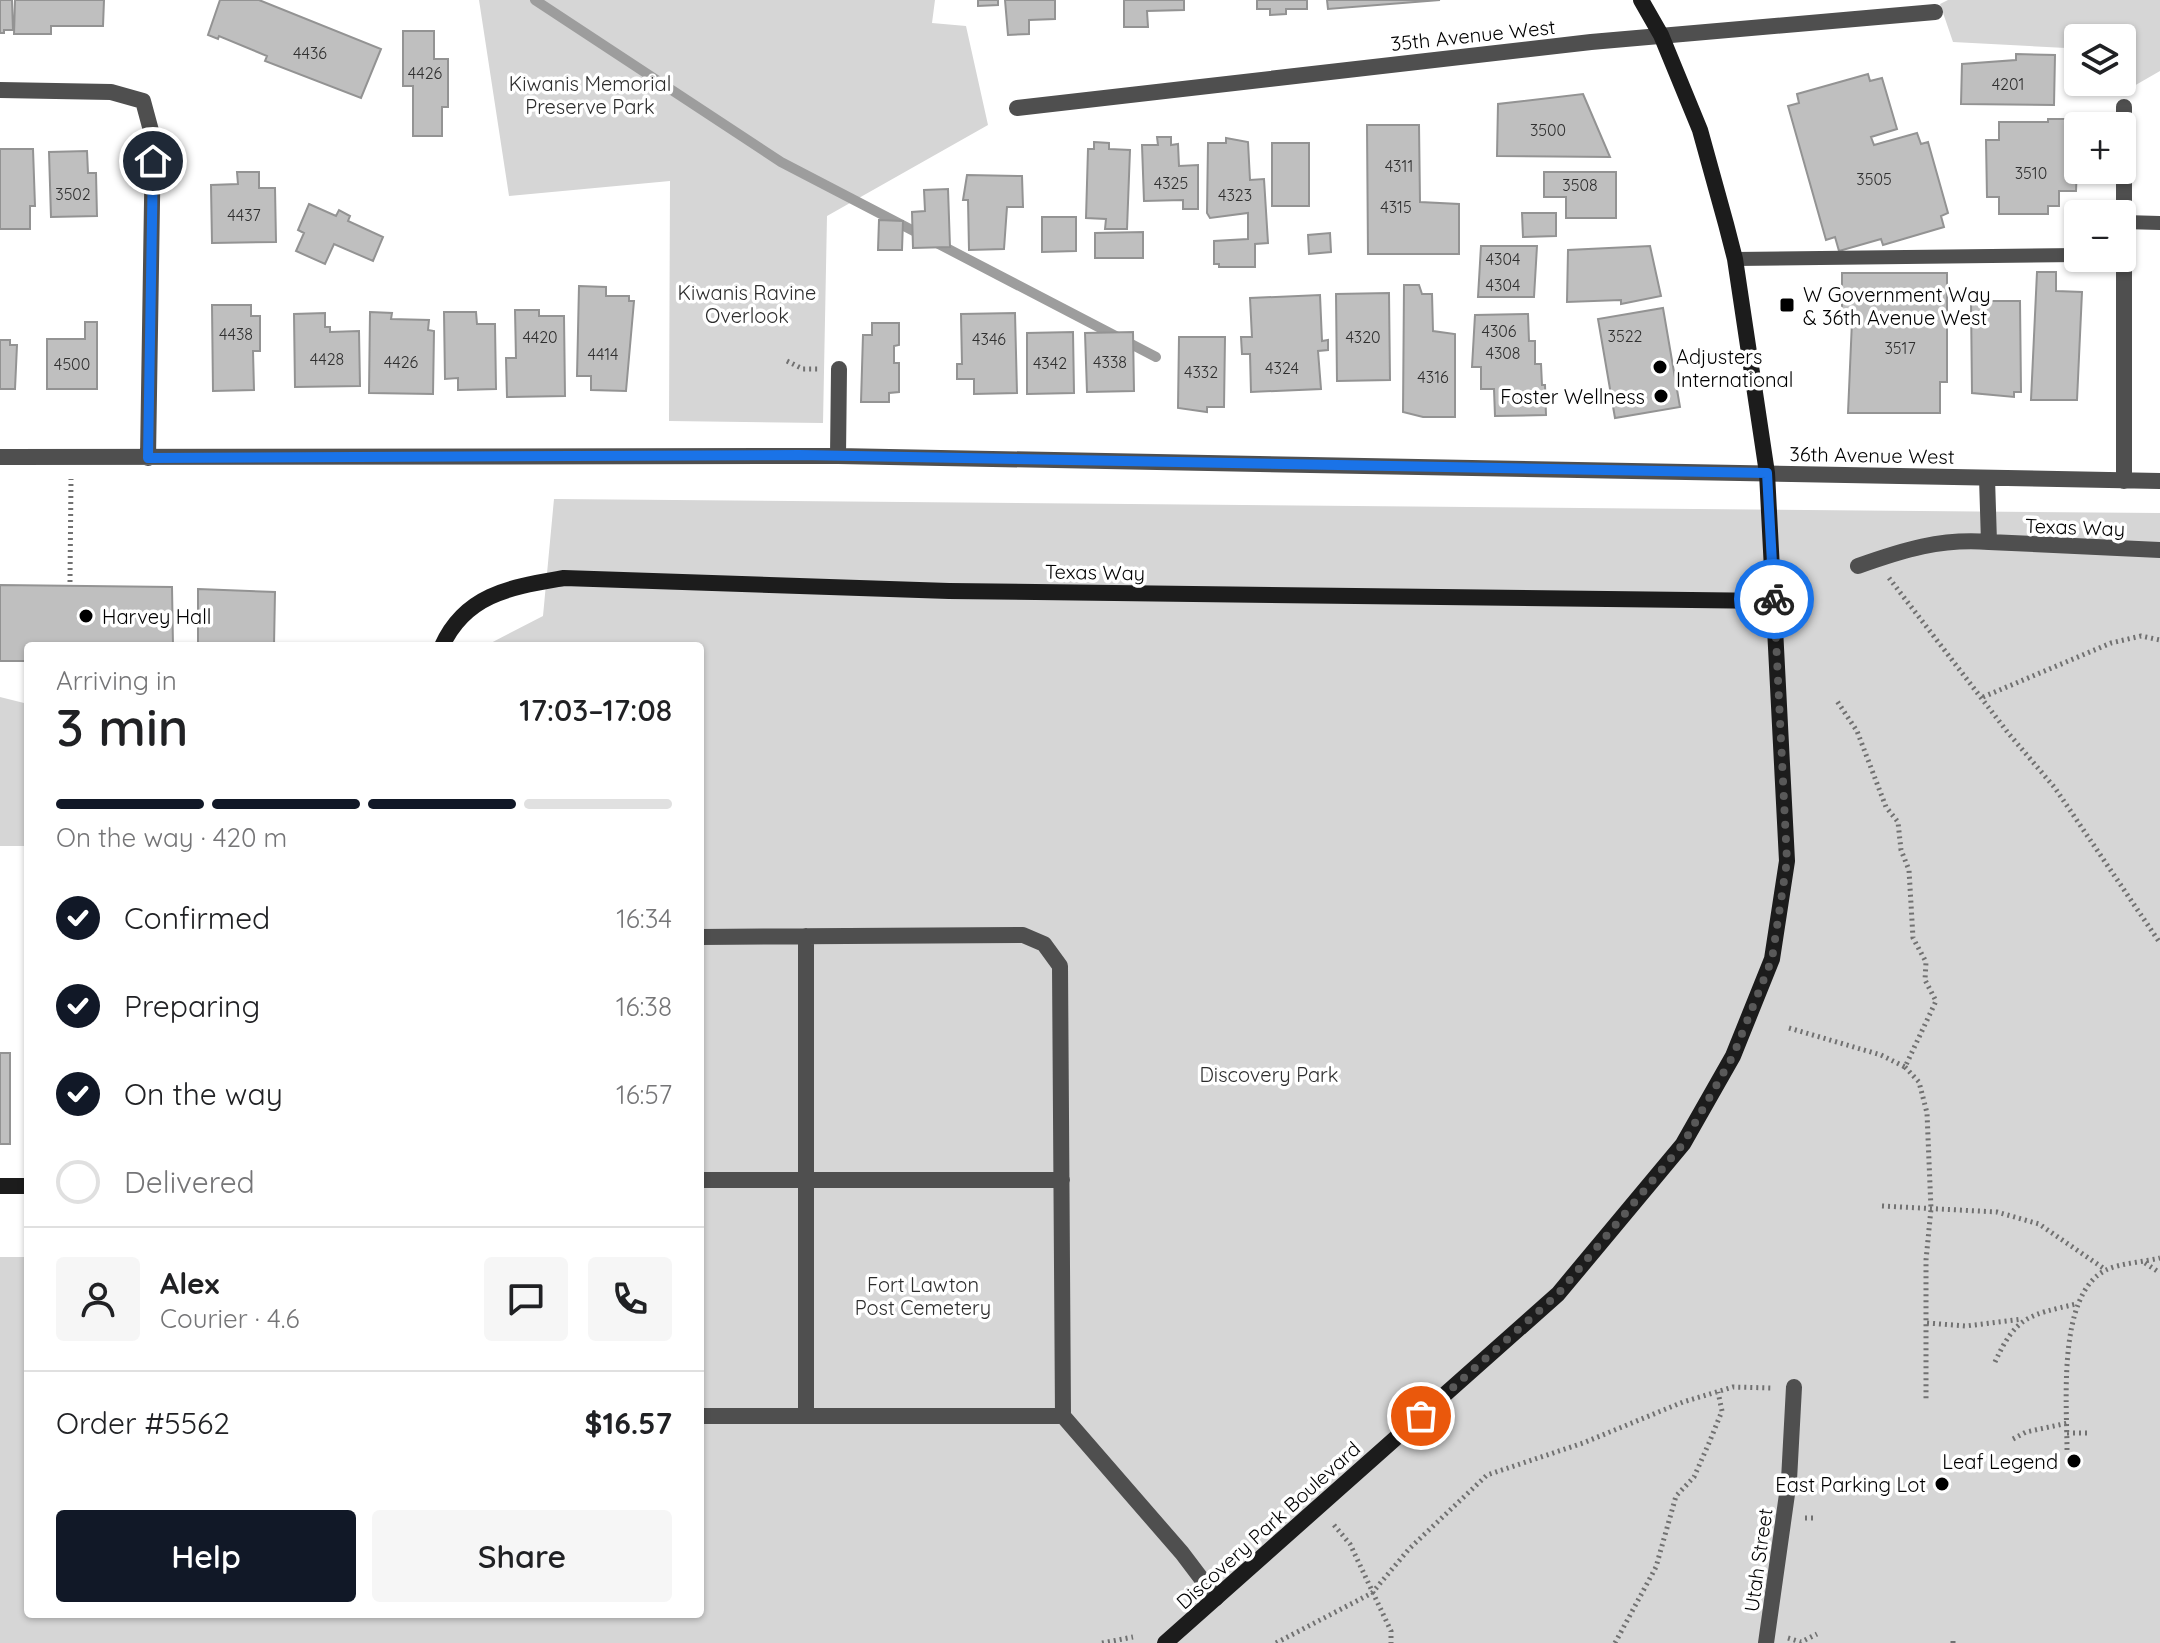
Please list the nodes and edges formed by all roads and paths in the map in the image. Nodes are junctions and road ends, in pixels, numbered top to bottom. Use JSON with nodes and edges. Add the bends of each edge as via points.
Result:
{"nodes":[{"id":1,"x":1641,"y":0,"type":"edge"},
{"id":2,"x":1935,"y":12,"type":"dead end"},
{"id":3,"x":1661,"y":35,"type":"junction"},
{"id":4,"x":0,"y":90,"type":"edge"},
{"id":5,"x":2124,"y":107,"type":"dead end"},
{"id":6,"x":1017,"y":108,"type":"dead end"},
{"id":7,"x":2124,"y":200,"type":"edge"},
{"id":8,"x":2136,"y":222,"type":"edge"},
{"id":9,"x":2160,"y":223,"type":"edge"},
{"id":10,"x":2064,"y":255,"type":"edge"},
{"id":11,"x":1735,"y":259,"type":"junction"},
{"id":12,"x":2123,"y":272,"type":"edge"},
{"id":13,"x":839,"y":369,"type":"dead end"},
{"id":14,"x":838,"y":456,"type":"junction"},
{"id":15,"x":0,"y":457,"type":"edge"},
{"id":16,"x":72,"y":458,"type":"junction"},
{"id":17,"x":148,"y":458,"type":"junction"},
{"id":18,"x":1767,"y":473,"type":"junction"},
{"id":19,"x":1987,"y":478,"type":"junction"},
{"id":20,"x":2124,"y":481,"type":"junction"},
{"id":21,"x":2160,"y":481,"type":"edge"},
{"id":22,"x":1989,"y":542,"type":"junction"},
{"id":23,"x":2160,"y":550,"type":"edge"},
{"id":24,"x":1875,"y":560,"type":"junction"},
{"id":25,"x":1858,"y":566,"type":"dead end"},
{"id":26,"x":70,"y":582,"type":"dead end"},
{"id":27,"x":1774,"y":601,"type":"junction"},
{"id":28,"x":2160,"y":640,"type":"edge"},
{"id":29,"x":444,"y":642,"type":"edge"},
{"id":30,"x":1983,"y":697,"type":"junction"},
{"id":31,"x":1837,"y":701,"type":"dead end"},
{"id":32,"x":806,"y":936,"type":"junction"},
{"id":33,"x":704,"y":937,"type":"edge"},
{"id":34,"x":2160,"y":943,"type":"edge"},
{"id":35,"x":1789,"y":1028,"type":"dead end"},
{"id":36,"x":1905,"y":1067,"type":"junction"},
{"id":37,"x":704,"y":1180,"type":"edge"},
{"id":38,"x":806,"y":1180,"type":"junction"},
{"id":39,"x":1062,"y":1180,"type":"junction"},
{"id":40,"x":0,"y":1186,"type":"edge"},
{"id":41,"x":24,"y":1186,"type":"edge"},
{"id":42,"x":1882,"y":1206,"type":"dead end"},
{"id":43,"x":1931,"y":1209,"type":"junction"},
{"id":44,"x":2160,"y":1258,"type":"edge"},
{"id":45,"x":2144,"y":1262,"type":"junction"},
{"id":46,"x":2106,"y":1270,"type":"junction"},
{"id":47,"x":2160,"y":1273,"type":"edge"},
{"id":48,"x":2076,"y":1304,"type":"junction"},
{"id":49,"x":2026,"y":1318,"type":"junction"},
{"id":50,"x":1927,"y":1323,"type":"junction"},
{"id":51,"x":1995,"y":1362,"type":"dead end"},
{"id":52,"x":1794,"y":1387,"type":"dead end"},
{"id":53,"x":1768,"y":1388,"type":"dead end"},
{"id":54,"x":1718,"y":1392,"type":"junction"},
{"id":55,"x":1926,"y":1400,"type":"dead end"},
{"id":56,"x":704,"y":1416,"type":"edge"},
{"id":57,"x":806,"y":1416,"type":"junction"},
{"id":58,"x":1063,"y":1416,"type":"junction"},
{"id":59,"x":2068,"y":1423,"type":"junction"},
{"id":60,"x":2067,"y":1433,"type":"junction"},
{"id":61,"x":2090,"y":1433,"type":"dead end"},
{"id":62,"x":2013,"y":1439,"type":"dead end"},
{"id":63,"x":2067,"y":1450,"type":"dead end"},
{"id":64,"x":1334,"y":1525,"type":"dead end"},
{"id":65,"x":1372,"y":1593,"type":"junction"},
{"id":66,"x":1216,"y":1598,"type":"junction"},
{"id":67,"x":1817,"y":1634,"type":"dead end"},
{"id":68,"x":1133,"y":1637,"type":"dead end"},
{"id":69,"x":1102,"y":1643,"type":"edge"},
{"id":70,"x":1165,"y":1643,"type":"edge"},
{"id":71,"x":1276,"y":1643,"type":"edge"},
{"id":72,"x":1391,"y":1643,"type":"edge"},
{"id":73,"x":1615,"y":1643,"type":"edge"},
{"id":74,"x":1766,"y":1643,"type":"edge"},
{"id":75,"x":1777,"y":1643,"type":"edge"}],
"edges":[{"from":1,"to":3,"type":"street","name":"Discovery Park Boulevard"},
{"from":2,"to":3,"type":"street","name":"35th Avenue West"},
{"from":3,"to":6,"type":"street","name":"35th Avenue West"},
{"from":3,"to":11,"type":"street","name":"Discovery Park Boulevard","via":[[1700,130]]},
{"from":4,"to":17,"type":"street","via":[[111,92],[143,101],[153,138]]},
{"from":5,"to":7,"type":"street"},
{"from":8,"to":9,"type":"lane"},
{"from":10,"to":11,"type":"lane"},
{"from":11,"to":18,"type":"street","name":"Discovery Park Boulevard"},
{"from":12,"to":20,"type":"street"},
{"from":13,"to":14,"type":"street"},
{"from":14,"to":17,"type":"street","name":"36th Avenue West"},
{"from":14,"to":18,"type":"street","name":"36th Avenue West"},
{"from":15,"to":16,"type":"street","name":"36th Avenue West"},
{"from":16,"to":17,"type":"street","name":"36th Avenue West"},
{"from":16,"to":26,"type":"path"},
{"from":18,"to":19,"type":"street","name":"36th Avenue West"},
{"from":18,"to":27,"type":"street","name":"Discovery Park Boulevard"},
{"from":19,"to":20,"type":"street","name":"36th Avenue West"},
{"from":19,"to":22,"type":"street"},
{"from":20,"to":21,"type":"street","name":"36th Avenue West"},
{"from":22,"to":23,"type":"street","name":"Texas Way"},
{"from":22,"to":24,"type":"street","name":"Texas Way","via":[[1948,540]]},
{"from":24,"to":25,"type":"street","name":"Texas Way"},
{"from":24,"to":30,"type":"path"},
{"from":27,"to":29,"type":"street","name":"Texas Way","via":[[949,591],[564,578],[501,589],[452,623]]},
{"from":27,"to":66,"type":"street","name":"Discovery Park Boulevard","via":[[1787,861],[1772,959],[1733,1056],[1683,1144],[1558,1294]]},
{"from":28,"to":30,"type":"path","via":[[2141,636],[2097,647]]},
{"from":30,"to":34,"type":"path","via":[[2055,788]]},
{"from":31,"to":36,"type":"path","via":[[1857,731],[1886,807],[1898,822],[1909,870],[1913,938],[1936,1001]]},
{"from":32,"to":33,"type":"street"},
{"from":32,"to":38,"type":"street"},
{"from":32,"to":39,"type":"street","via":[[1023,935],[1044,944],[1060,966]]},
{"from":35,"to":36,"type":"path"},
{"from":36,"to":43,"type":"path","via":[[1919,1082],[1927,1113]]},
{"from":37,"to":38,"type":"street"},
{"from":38,"to":39,"type":"street"},
{"from":38,"to":57,"type":"street"},
{"from":39,"to":58,"type":"street"},
{"from":40,"to":41,"type":"street"},
{"from":42,"to":43,"type":"path"},
{"from":43,"to":46,"type":"path","via":[[1997,1212],[2039,1224]]},
{"from":43,"to":50,"type":"path"},
{"from":44,"to":45,"type":"path"},
{"from":45,"to":46,"type":"path"},
{"from":45,"to":47,"type":"path"},
{"from":46,"to":48,"type":"path"},
{"from":48,"to":49,"type":"path"},
{"from":48,"to":59,"type":"path"},
{"from":49,"to":50,"type":"path","via":[[1966,1326]]},
{"from":49,"to":51,"type":"path","via":[[2014,1326]]},
{"from":50,"to":55,"type":"path"},
{"from":52,"to":74,"type":"street","name":"Utah Street","via":[[1789,1480]]},
{"from":53,"to":54,"type":"path"},
{"from":54,"to":65,"type":"path","via":[[1487,1475],[1409,1549]]},
{"from":54,"to":73,"type":"path","via":[[1722,1411],[1709,1443],[1694,1477],[1676,1496],[1656,1567]]},
{"from":56,"to":57,"type":"street"},
{"from":57,"to":58,"type":"street"},
{"from":58,"to":66,"type":"street"},
{"from":59,"to":60,"type":"path"},
{"from":59,"to":62,"type":"path"},
{"from":60,"to":61,"type":"path"},
{"from":60,"to":63,"type":"path"},
{"from":64,"to":65,"type":"path","via":[[1350,1544]]},
{"from":65,"to":71,"type":"path"},
{"from":65,"to":72,"type":"path","via":[[1391,1631]]},
{"from":66,"to":70,"type":"street","name":"Discovery Park Boulevard"},
{"from":67,"to":75,"type":"path","via":[[1801,1642],[1785,1637]]},
{"from":68,"to":69,"type":"path"}]}
